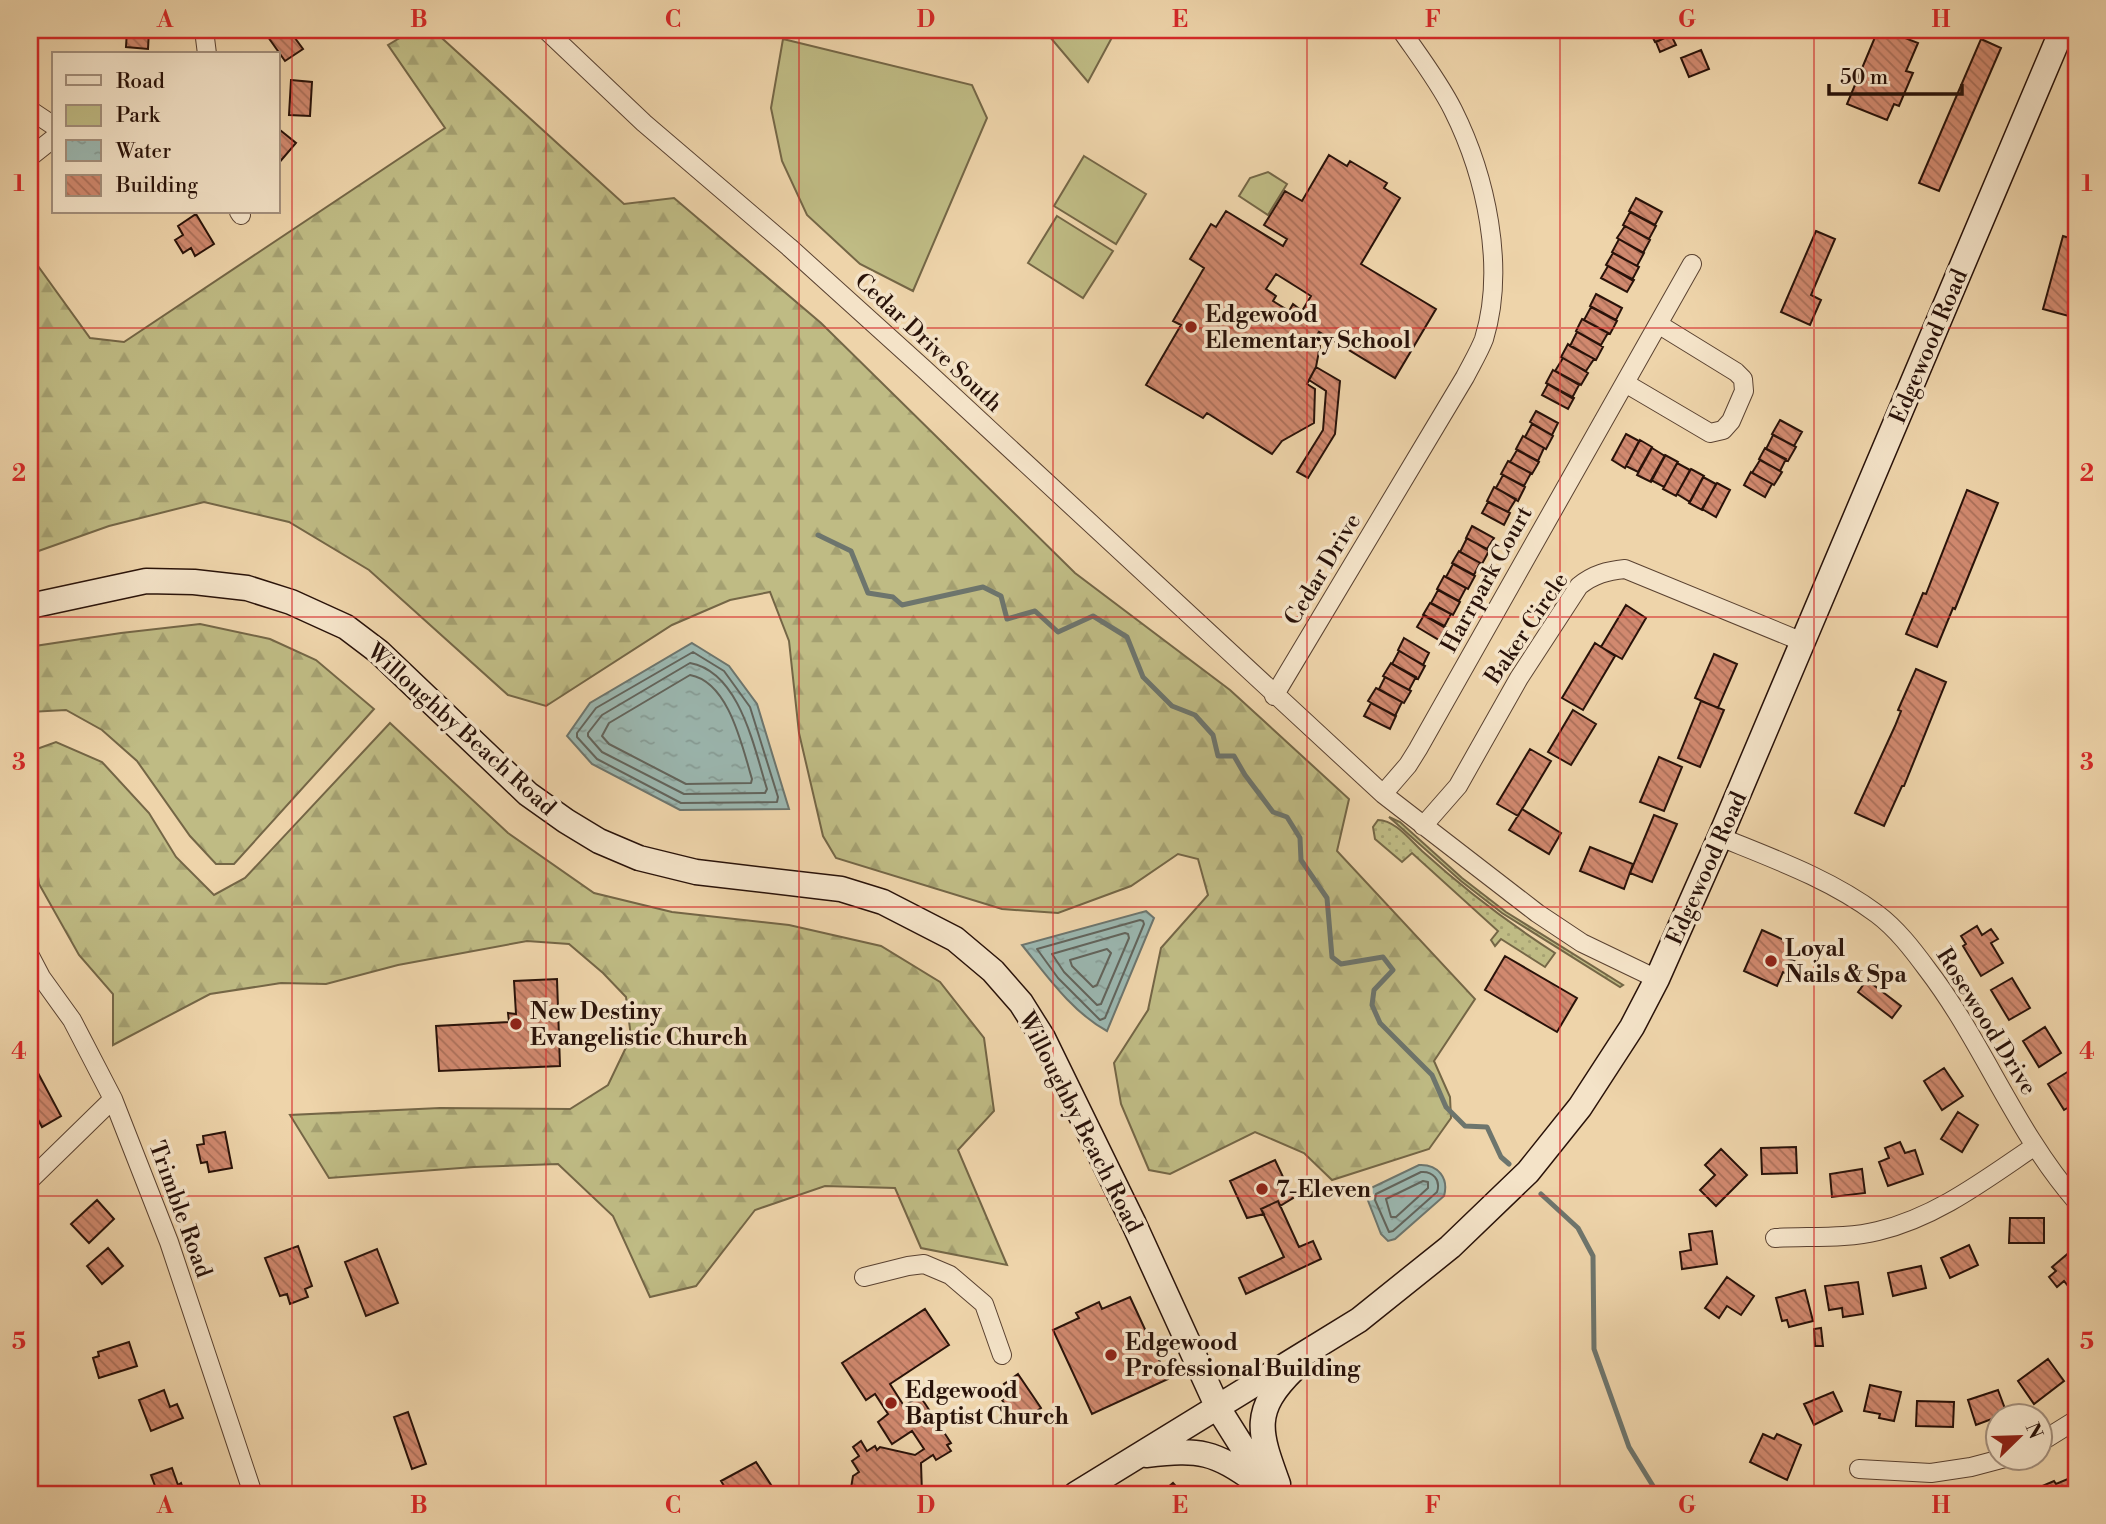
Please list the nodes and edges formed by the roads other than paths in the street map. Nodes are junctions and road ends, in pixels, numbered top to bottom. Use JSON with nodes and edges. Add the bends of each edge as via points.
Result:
{"nodes":[{"id":1,"x":204,"y":30,"type":"edge"},
{"id":2,"x":546,"y":30,"type":"edge"},
{"id":3,"x":1401,"y":30,"type":"edge"},
{"id":4,"x":2062,"y":30,"type":"edge"},
{"id":5,"x":207,"y":52,"type":"edge"},
{"id":6,"x":30,"y":110,"type":"edge"},
{"id":7,"x":52,"y":126,"type":"edge"},
{"id":8,"x":52,"y":140,"type":"edge"},
{"id":9,"x":30,"y":157,"type":"edge"},
{"id":10,"x":1692,"y":264,"type":"dead end"},
{"id":11,"x":1657,"y":324,"type":"junction"},
{"id":12,"x":1625,"y":383,"type":"junction"},
{"id":13,"x":30,"y":606,"type":"edge"},
{"id":14,"x":1802,"y":642,"type":"junction"},
{"id":15,"x":1274,"y":696,"type":"junction"},
{"id":16,"x":1383,"y":794,"type":"junction"},
{"id":17,"x":1423,"y":826,"type":"junction"},
{"id":18,"x":1720,"y":837,"type":"junction"},
{"id":19,"x":30,"y":956,"type":"edge"},
{"id":20,"x":1657,"y":979,"type":"junction"},
{"id":21,"x":113,"y":1100,"type":"junction"},
{"id":22,"x":2035,"y":1146,"type":"junction"},
{"id":23,"x":31,"y":1176,"type":"edge"},
{"id":24,"x":2076,"y":1201,"type":"edge"},
{"id":25,"x":1775,"y":1238,"type":"dead end"},
{"id":26,"x":864,"y":1277,"type":"dead end"},
{"id":27,"x":1317,"y":1346,"type":"junction"},
{"id":28,"x":1002,"y":1355,"type":"dead end"},
{"id":29,"x":1218,"y":1408,"type":"junction"},
{"id":30,"x":2076,"y":1420,"type":"edge"},
{"id":31,"x":2054,"y":1434,"type":"edge"},
{"id":32,"x":1138,"y":1456,"type":"junction"},
{"id":33,"x":1983,"y":1464,"type":"edge"},
{"id":34,"x":1859,"y":1469,"type":"dead end"},
{"id":35,"x":253,"y":1494,"type":"edge"},
{"id":36,"x":1076,"y":1494,"type":"edge"},
{"id":37,"x":1275,"y":1494,"type":"edge"}],
"edges":[{"from":1,"to":5,"type":"street"},
{"from":2,"to":15,"type":"street","name":"Cedar Drive South","via":[[924,369]]},
{"from":3,"to":15,"type":"street","name":"Cedar Drive","via":[[1453,110],[1480,183],[1490,220],[1491,303],[1483,340],[1465,377]]},
{"from":4,"to":14,"type":"main road","name":"Edgewood Road"},
{"from":6,"to":7,"type":"street"},
{"from":8,"to":9,"type":"street"},
{"from":10,"to":11,"type":"street","name":"Harrpark Court"},
{"from":11,"to":12,"type":"street","name":"Harrpark Court"},
{"from":11,"to":12,"type":"street","via":[[1743,379],[1744,391],[1731,421],[1723,430],[1710,433]]},
{"from":12,"to":16,"type":"street","name":"Harrpark Court","via":[[1418,749]]},
{"from":13,"to":29,"type":"main road","name":"Willoughby Beach Road","via":[[146,581],[247,588],[291,601],[346,626],[424,693],[528,794],[599,841],[639,859],[696,872],[841,889],[883,902],[955,939],[993,971],[1043,1038]]},
{"from":14,"to":17,"type":"street","name":"Baker Circle","via":[[1625,569],[1592,576],[1579,586],[1519,678],[1458,786]]},
{"from":14,"to":18,"type":"main road","name":"Edgewood Road"},
{"from":15,"to":16,"type":"street"},
{"from":16,"to":17,"type":"street"},
{"from":17,"to":20,"type":"street","via":[[1582,943]]},
{"from":18,"to":20,"type":"main road","name":"Edgewood Road"},
{"from":18,"to":22,"type":"street","name":"Rosewood Drive","via":[[1843,891],[1887,923],[1940,986]]},
{"from":19,"to":21,"type":"street","name":"Trimble Road","via":[[72,1020]]},
{"from":20,"to":27,"type":"main road","name":"Edgewood Road","via":[[1580,1107],[1528,1172],[1450,1247],[1359,1320]]},
{"from":21,"to":23,"type":"street"},
{"from":21,"to":35,"type":"street","name":"Trimble Road","via":[[169,1242]]},
{"from":22,"to":24,"type":"street","name":"Rosewood Drive"},
{"from":22,"to":25,"type":"street","via":[[1926,1215],[1876,1232]]},
{"from":26,"to":28,"type":"street","via":[[924,1264],[950,1275],[984,1304]]},
{"from":27,"to":29,"type":"main road","name":"Edgewood Road"},
{"from":27,"to":37,"type":"main road","via":[[1278,1385],[1266,1407],[1262,1431]]},
{"from":29,"to":32,"type":"main road","name":"Edgewood Road"},
{"from":29,"to":37,"type":"main road","name":"Willoughby Beach Road"},
{"from":30,"to":31,"type":"street"},
{"from":32,"to":36,"type":"main road","name":"Edgewood Road"},
{"from":32,"to":37,"type":"main road","via":[[1182,1451],[1213,1456]]},
{"from":33,"to":34,"type":"street","via":[[1931,1473]]}]}
